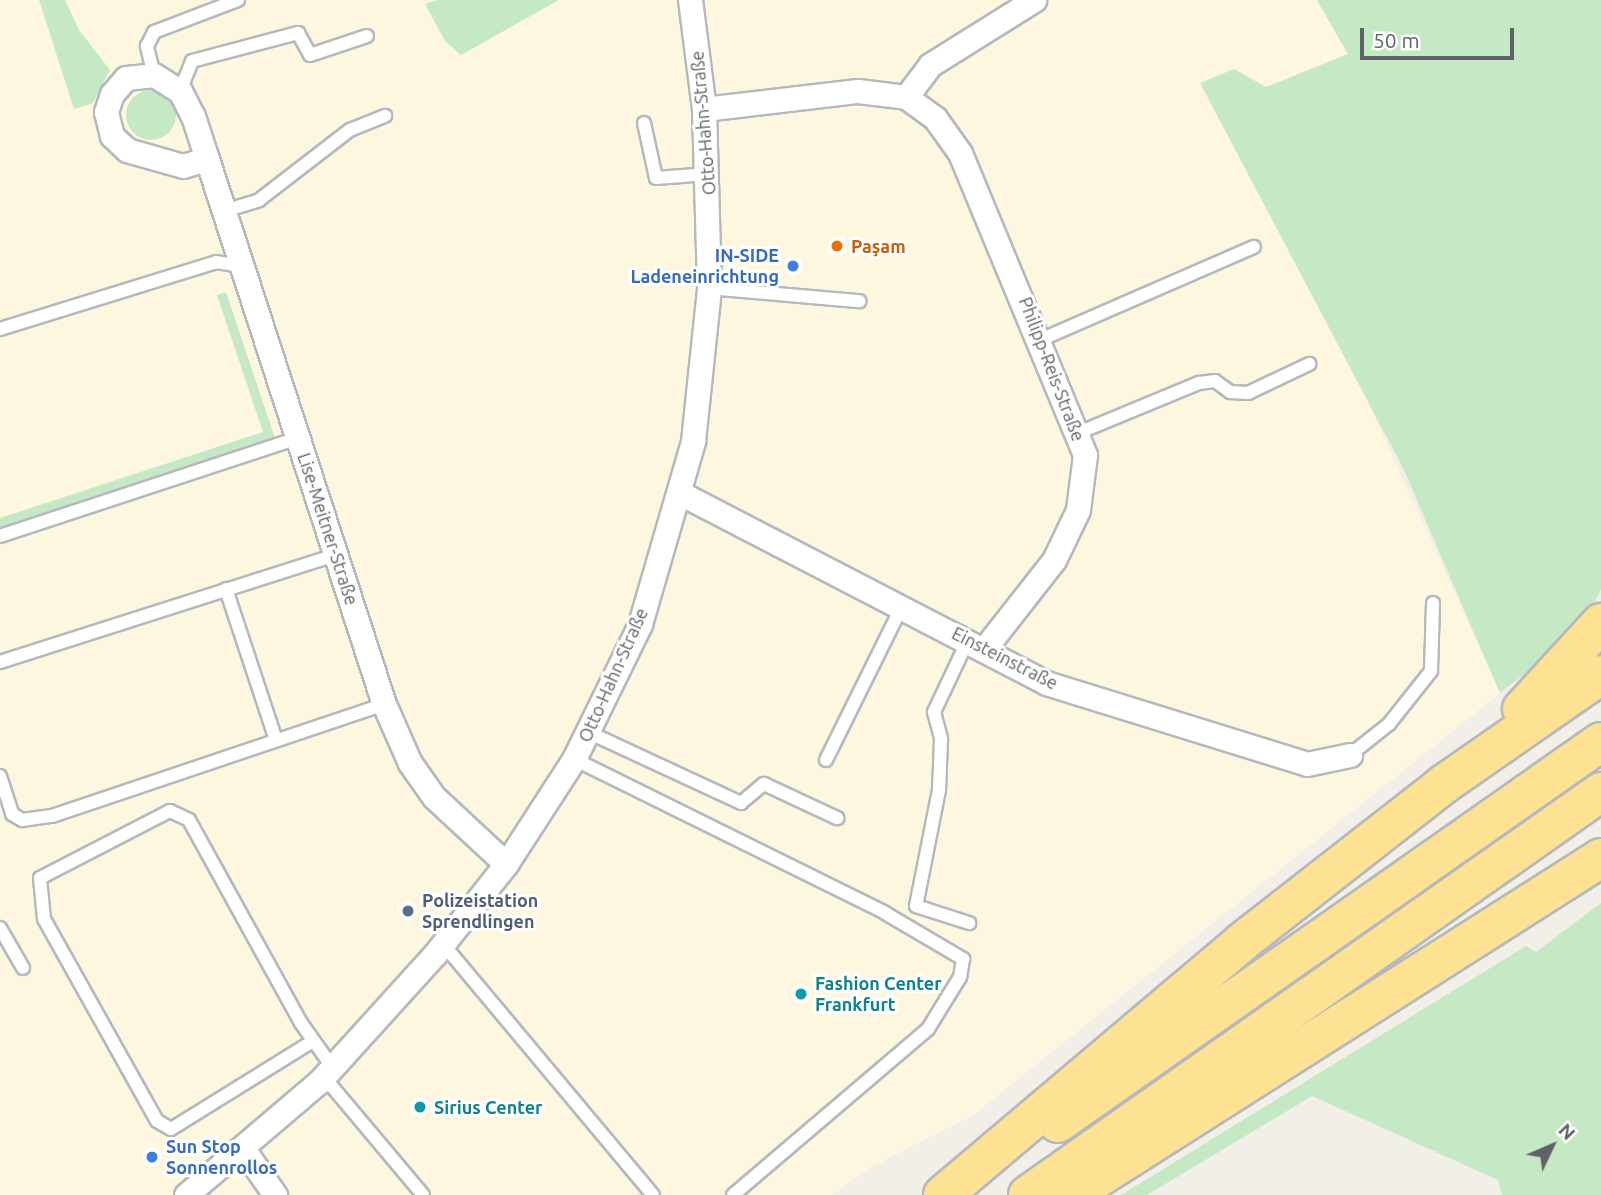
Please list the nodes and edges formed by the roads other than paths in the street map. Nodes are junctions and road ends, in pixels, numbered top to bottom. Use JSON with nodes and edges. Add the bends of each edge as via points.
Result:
{"nodes":[{"id":1,"x":238,"y":0,"type":"edge"},
{"id":2,"x":690,"y":0,"type":"edge"},
{"id":3,"x":1034,"y":0,"type":"edge"},
{"id":4,"x":367,"y":36,"type":"dead end"},
{"id":5,"x":154,"y":75,"type":"junction"},
{"id":6,"x":180,"y":90,"type":"junction"},
{"id":7,"x":906,"y":97,"type":"junction"},
{"id":8,"x":704,"y":109,"type":"junction"},
{"id":9,"x":385,"y":116,"type":"dead end"},
{"id":10,"x":644,"y":123,"type":"dead end"},
{"id":11,"x":208,"y":159,"type":"junction"},
{"id":12,"x":708,"y":174,"type":"junction"},
{"id":13,"x":224,"y":211,"type":"junction"},
{"id":14,"x":1254,"y":247,"type":"dead end"},
{"id":15,"x":242,"y":266,"type":"junction"},
{"id":16,"x":709,"y":288,"type":"junction"},
{"id":17,"x":859,"y":301,"type":"dead end"},
{"id":18,"x":0,"y":329,"type":"edge"},
{"id":19,"x":1042,"y":339,"type":"junction"},
{"id":20,"x":1309,"y":364,"type":"dead end"},
{"id":21,"x":1078,"y":433,"type":"junction"},
{"id":22,"x":298,"y":438,"type":"junction"},
{"id":23,"x":680,"y":493,"type":"junction"},
{"id":24,"x":0,"y":536,"type":"edge"},
{"id":25,"x":336,"y":555,"type":"junction"},
{"id":26,"x":226,"y":589,"type":"junction"},
{"id":27,"x":1433,"y":603,"type":"dead end"},
{"id":28,"x":902,"y":606,"type":"junction"},
{"id":29,"x":1601,"y":623,"type":"edge"},
{"id":30,"x":977,"y":644,"type":"junction"},
{"id":31,"x":0,"y":662,"type":"edge"},
{"id":32,"x":1601,"y":675,"type":"edge"},
{"id":33,"x":384,"y":704,"type":"junction"},
{"id":34,"x":588,"y":732,"type":"junction"},
{"id":35,"x":276,"y":740,"type":"junction"},
{"id":36,"x":1601,"y":742,"type":"edge"},
{"id":37,"x":1350,"y":755,"type":"joint"},
{"id":38,"x":574,"y":759,"type":"junction"},
{"id":39,"x":826,"y":760,"type":"dead end"},
{"id":40,"x":0,"y":776,"type":"edge"},
{"id":41,"x":1444,"y":784,"type":"junction"},
{"id":42,"x":1601,"y":792,"type":"edge"},
{"id":43,"x":837,"y":818,"type":"dead end"},
{"id":44,"x":1601,"y":858,"type":"edge"},
{"id":45,"x":506,"y":864,"type":"junction"},
{"id":46,"x":969,"y":923,"type":"dead end"},
{"id":47,"x":0,"y":928,"type":"edge"},
{"id":48,"x":443,"y":944,"type":"junction"},
{"id":49,"x":23,"y":968,"type":"dead end"},
{"id":50,"x":313,"y":1041,"type":"junction"},
{"id":51,"x":328,"y":1072,"type":"junction"},
{"id":52,"x":244,"y":1150,"type":"junction"},
{"id":53,"x":186,"y":1195,"type":"edge"},
{"id":54,"x":275,"y":1195,"type":"edge"},
{"id":55,"x":423,"y":1195,"type":"edge"},
{"id":56,"x":653,"y":1195,"type":"edge"},
{"id":57,"x":733,"y":1195,"type":"edge"},
{"id":58,"x":943,"y":1195,"type":"edge"},
{"id":59,"x":955,"y":1195,"type":"edge"},
{"id":60,"x":1028,"y":1195,"type":"edge"},
{"id":61,"x":1071,"y":1195,"type":"edge"}],
"edges":[{"from":1,"to":5,"type":"lane","via":[[154,32],[147,46]]},
{"from":2,"to":8,"type":"street","name":"Otto-Hahn-Straße"},
{"from":3,"to":7,"type":"street","via":[[930,65]]},
{"from":4,"to":6,"type":"lane","via":[[310,55],[298,33],[192,61]]},
{"from":5,"to":6,"type":"street"},
{"from":5,"to":11,"type":"street","via":[[126,78],[112,94],[106,112],[113,135],[155,162],[183,166]]},
{"from":6,"to":11,"type":"street","name":"Lise-Meitner-Straße"},
{"from":7,"to":8,"type":"street","name":"Philipp-Reis-Straße","via":[[858,91]]},
{"from":7,"to":19,"type":"street","name":"Philipp-Reis-Straße","via":[[935,118],[960,153]]},
{"from":8,"to":12,"type":"street","name":"Otto-Hahn-Straße"},
{"from":9,"to":13,"type":"lane","via":[[350,130],[259,200]]},
{"from":10,"to":12,"type":"lane","via":[[656,178]]},
{"from":11,"to":13,"type":"street","name":"Lise-Meitner-Straße"},
{"from":12,"to":16,"type":"street","name":"Otto-Hahn-Straße"},
{"from":13,"to":15,"type":"street","name":"Lise-Meitner-Straße"},
{"from":14,"to":19,"type":"lane"},
{"from":15,"to":18,"type":"lane","via":[[216,262]]},
{"from":15,"to":22,"type":"street","name":"Lise-Meitner-Straße"},
{"from":16,"to":17,"type":"lane"},
{"from":16,"to":23,"type":"street","name":"Otto-Hahn-Straße","via":[[693,441]]},
{"from":19,"to":21,"type":"street","name":"Philipp-Reis-Straße"},
{"from":20,"to":21,"type":"lane","via":[[1248,393],[1230,392],[1215,381],[1199,383]]},
{"from":21,"to":30,"type":"street","name":"Philipp-Reis-Straße","via":[[1085,455],[1078,510],[1054,560]]},
{"from":22,"to":24,"type":"lane"},
{"from":22,"to":25,"type":"street","name":"Lise-Meitner-Straße"},
{"from":23,"to":28,"type":"street","name":"Einsteinstraße"},
{"from":23,"to":34,"type":"street","name":"Otto-Hahn-Straße","via":[[640,624]]},
{"from":25,"to":26,"type":"lane"},
{"from":25,"to":33,"type":"street","name":"Lise-Meitner-Straße"},
{"from":26,"to":31,"type":"lane"},
{"from":26,"to":35,"type":"lane"},
{"from":27,"to":37,"type":"lane","via":[[1431,671],[1389,724]]},
{"from":28,"to":30,"type":"street","name":"Einsteinstraße"},
{"from":28,"to":39,"type":"lane"},
{"from":29,"to":41,"type":"highway"},
{"from":30,"to":37,"type":"street","name":"Einsteinstraße","via":[[1046,682],[1307,764]]},
{"from":30,"to":46,"type":"lane","via":[[934,712],[941,739],[939,790],[916,906]]},
{"from":32,"to":41,"type":"highway"},
{"from":33,"to":35,"type":"lane"},
{"from":33,"to":45,"type":"street","name":"Lise-Meitner-Straße","via":[[410,763],[435,797]]},
{"from":34,"to":38,"type":"street","name":"Otto-Hahn-Straße"},
{"from":34,"to":43,"type":"lane","via":[[741,803],[764,784]]},
{"from":35,"to":40,"type":"lane","via":[[22,820],[12,814]]},
{"from":36,"to":59,"type":"highway"},
{"from":38,"to":45,"type":"street","name":"Otto-Hahn-Straße"},
{"from":38,"to":57,"type":"lane","via":[[886,913],[963,959],[960,977],[928,1029]]},
{"from":41,"to":58,"type":"highway","via":[[1231,951]]},
{"from":42,"to":60,"type":"highway"},
{"from":44,"to":61,"type":"highway"},
{"from":45,"to":48,"type":"street","name":"Otto-Hahn-Straße"},
{"from":47,"to":49,"type":"lane"},
{"from":48,"to":51,"type":"street","name":"Otto-Hahn-Straße"},
{"from":48,"to":56,"type":"lane"},
{"from":50,"to":50,"type":"lane","via":[[189,820],[170,811],[40,878],[44,919],[157,1121],[171,1129]]},
{"from":50,"to":51,"type":"lane"},
{"from":51,"to":52,"type":"street","name":"Otto-Hahn-Straße"},
{"from":51,"to":55,"type":"lane"},
{"from":52,"to":53,"type":"street","name":"Otto-Hahn-Straße"},
{"from":52,"to":54,"type":"street"}]}
